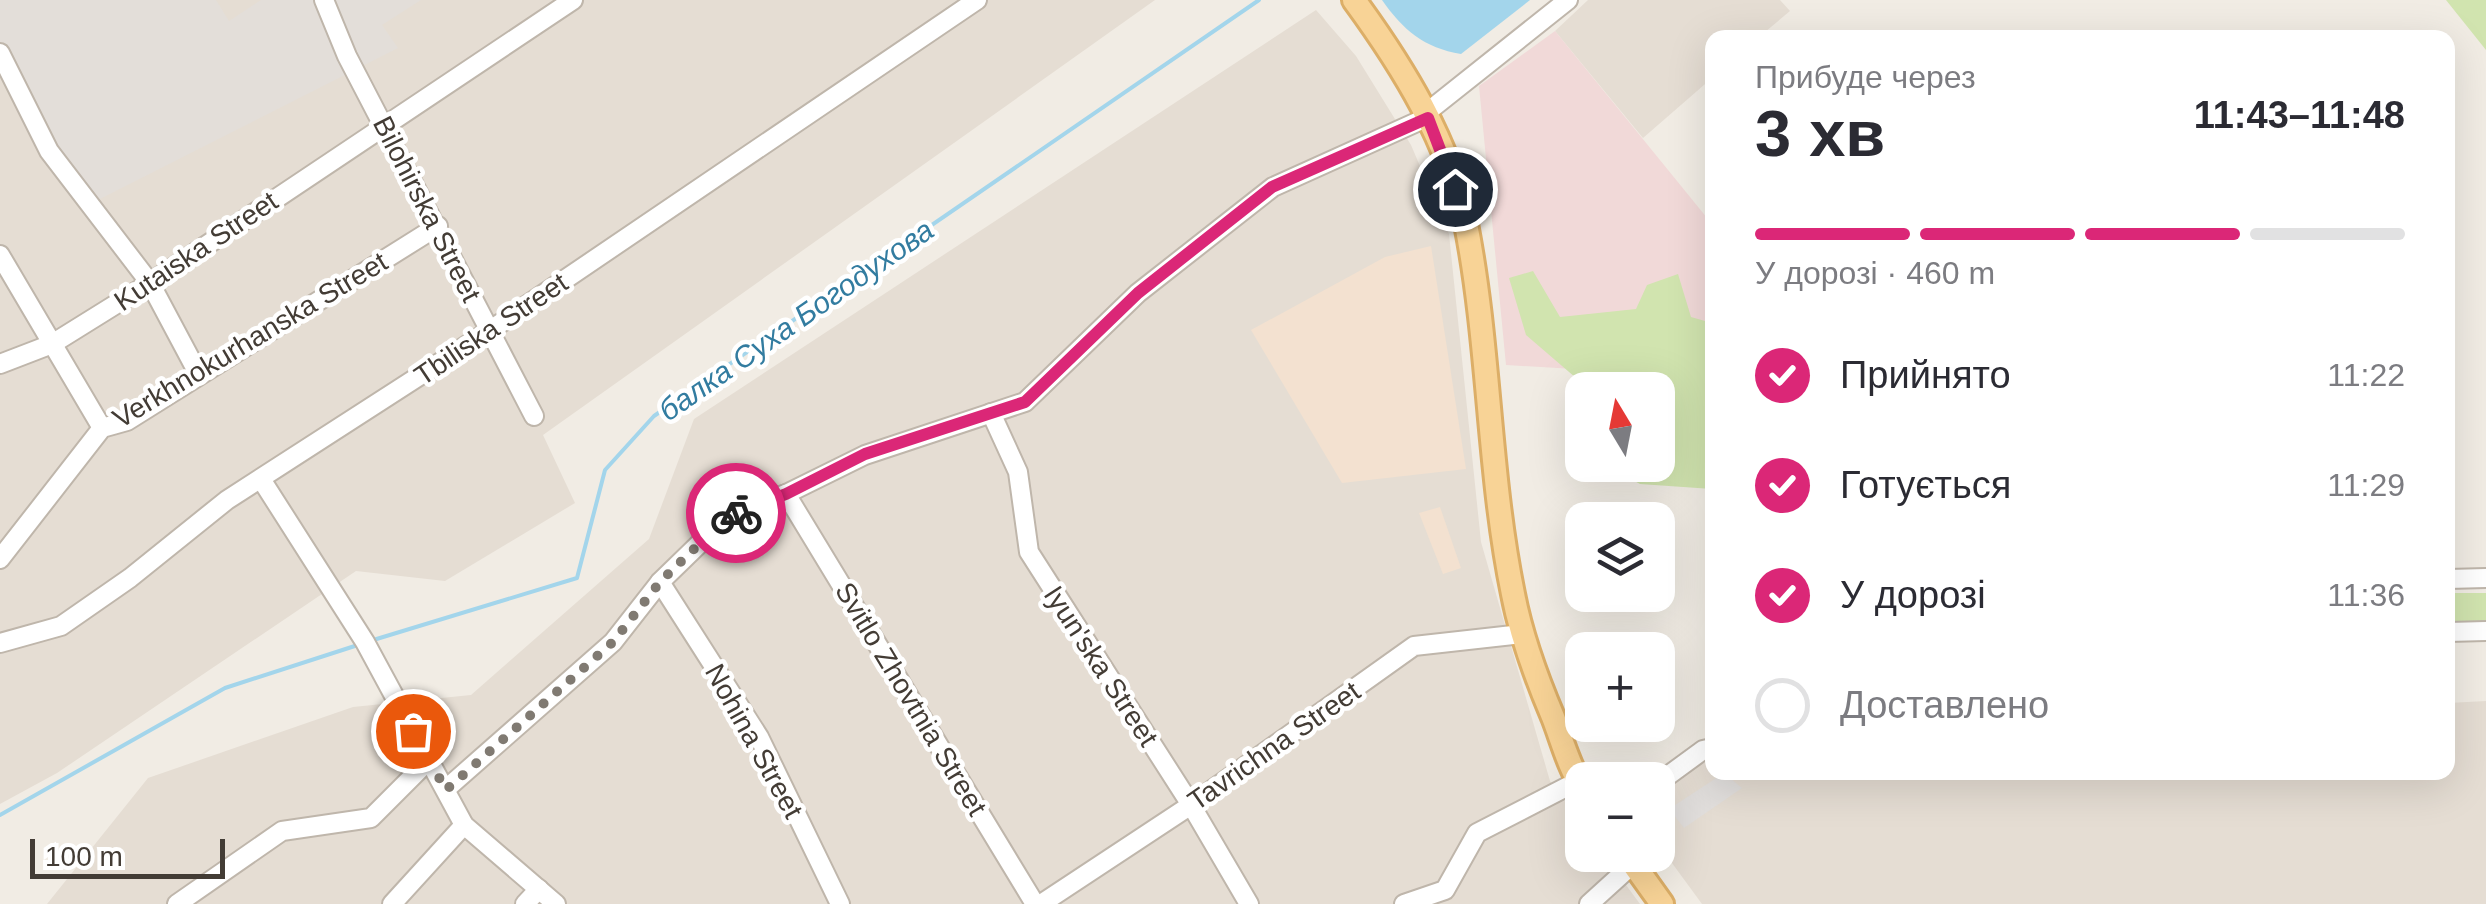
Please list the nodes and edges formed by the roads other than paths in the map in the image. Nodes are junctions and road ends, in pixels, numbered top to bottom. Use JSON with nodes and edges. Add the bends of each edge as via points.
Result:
{"nodes":[{"id":1,"x":324,"y":0,"type":"edge"},
{"id":2,"x":572,"y":0,"type":"edge"},
{"id":3,"x":978,"y":0,"type":"edge"},
{"id":4,"x":1354,"y":0,"type":"edge"},
{"id":5,"x":1568,"y":0,"type":"edge"},
{"id":6,"x":0,"y":53,"type":"edge"},
{"id":7,"x":1427,"y":115,"type":"junction"},
{"id":8,"x":384,"y":125,"type":"junction"},
{"id":9,"x":438,"y":226,"type":"junction"},
{"id":10,"x":0,"y":255,"type":"edge"},
{"id":11,"x":150,"y":283,"type":"junction"},
{"id":12,"x":489,"y":332,"type":"junction"},
{"id":13,"x":52,"y":344,"type":"junction"},
{"id":14,"x":0,"y":364,"type":"edge"},
{"id":15,"x":200,"y":375,"type":"junction"},
{"id":16,"x":991,"y":413,"type":"junction"},
{"id":17,"x":534,"y":416,"type":"dead end"},
{"id":18,"x":102,"y":428,"type":"junction"},
{"id":19,"x":262,"y":479,"type":"junction"},
{"id":20,"x":786,"y":494,"type":"junction"},
{"id":21,"x":0,"y":560,"type":"edge"},
{"id":22,"x":2486,"y":578,"type":"edge"},
{"id":23,"x":2455,"y":579,"type":"edge"},
{"id":24,"x":660,"y":582,"type":"junction"},
{"id":25,"x":2486,"y":631,"type":"edge"},
{"id":26,"x":2455,"y":632,"type":"edge"},
{"id":27,"x":1522,"y":634,"type":"junction"},
{"id":28,"x":0,"y":642,"type":"edge"},
{"id":29,"x":1705,"y":750,"type":"edge"},
{"id":30,"x":430,"y":760,"type":"junction"},
{"id":31,"x":1571,"y":762,"type":"edge"},
{"id":32,"x":1675,"y":771,"type":"edge"},
{"id":33,"x":446,"y":790,"type":"junction"},
{"id":34,"x":1565,"y":791,"type":"edge"},
{"id":35,"x":1191,"y":806,"type":"junction"},
{"id":36,"x":464,"y":824,"type":"junction"},
{"id":37,"x":1619,"y":872,"type":"edge"},
{"id":38,"x":1639,"y":872,"type":"edge"},
{"id":39,"x":539,"y":888,"type":"junction"},
{"id":40,"x":1452,"y":897,"type":"edge"},
{"id":41,"x":177,"y":904,"type":"edge"},
{"id":42,"x":392,"y":904,"type":"edge"},
{"id":43,"x":525,"y":904,"type":"edge"},
{"id":44,"x":556,"y":904,"type":"edge"},
{"id":45,"x":840,"y":904,"type":"edge"},
{"id":46,"x":1038,"y":904,"type":"edge"},
{"id":47,"x":1249,"y":904,"type":"edge"},
{"id":48,"x":1404,"y":904,"type":"edge"},
{"id":49,"x":1588,"y":904,"type":"edge"},
{"id":50,"x":1662,"y":904,"type":"edge"}],
"edges":[{"from":1,"to":8,"type":"street","name":"Bilohirska Street"},
{"from":2,"to":8,"type":"street"},
{"from":3,"to":12,"type":"street","name":"Tbiliska Street"},
{"from":4,"to":7,"type":"main road"},
{"from":5,"to":7,"type":"street"},
{"from":6,"to":11,"type":"street","via":[[49,151]]},
{"from":7,"to":16,"type":"street","via":[[1272,187],[1138,293],[1025,402]]},
{"from":7,"to":27,"type":"main road","via":[[1465,220],[1506,556]]},
{"from":8,"to":9,"type":"street","name":"Bilohirska Street"},
{"from":8,"to":11,"type":"street","name":"Kutaiska Street"},
{"from":9,"to":12,"type":"street","name":"Bilohirska Street"},
{"from":9,"to":15,"type":"street","name":"Verkhnokurhanska Street"},
{"from":10,"to":13,"type":"street"},
{"from":11,"to":13,"type":"street","name":"Kutaiska Street"},
{"from":11,"to":15,"type":"street"},
{"from":12,"to":17,"type":"street","name":"Bilohirska Street"},
{"from":12,"to":19,"type":"street","name":"Tbiliska Street"},
{"from":13,"to":14,"type":"street","name":"Kutaiska Street"},
{"from":13,"to":18,"type":"street"},
{"from":15,"to":18,"type":"street","name":"Verkhnokurhanska Street","via":[[127,421]]},
{"from":16,"to":20,"type":"street","via":[[865,454]]},
{"from":16,"to":35,"type":"street","name":"Iyun'ska Street","via":[[1018,472],[1029,552]]},
{"from":18,"to":21,"type":"street","name":"Verkhnokurhanska Street"},
{"from":19,"to":28,"type":"street","name":"Tbiliska Street","via":[[61,626]]},
{"from":19,"to":30,"type":"street"},
{"from":20,"to":24,"type":"street","via":[[729,515]]},
{"from":20,"to":46,"type":"street","name":"Svitlo Zhovtnia Street"},
{"from":22,"to":23,"type":"street"},
{"from":24,"to":33,"type":"street","via":[[613,642]]},
{"from":24,"to":45,"type":"street","name":"Nohina Street","via":[[759,737]]},
{"from":25,"to":26,"type":"street"},
{"from":27,"to":31,"type":"main road"},
{"from":27,"to":35,"type":"street","name":"Tavrichna Street","via":[[1414,646]]},
{"from":29,"to":32,"type":"street"},
{"from":30,"to":33,"type":"street"},
{"from":30,"to":41,"type":"street","via":[[372,818],[282,831]]},
{"from":33,"to":36,"type":"street"},
{"from":34,"to":40,"type":"street","via":[[1476,832]]},
{"from":35,"to":46,"type":"street","name":"Tavrichna Street"},
{"from":35,"to":47,"type":"street","name":"Iyun'ska Street"},
{"from":36,"to":39,"type":"street"},
{"from":36,"to":42,"type":"street"},
{"from":37,"to":49,"type":"street"},
{"from":38,"to":50,"type":"main road"},
{"from":39,"to":43,"type":"street"},
{"from":39,"to":44,"type":"street"},
{"from":40,"to":48,"type":"street"}]}
